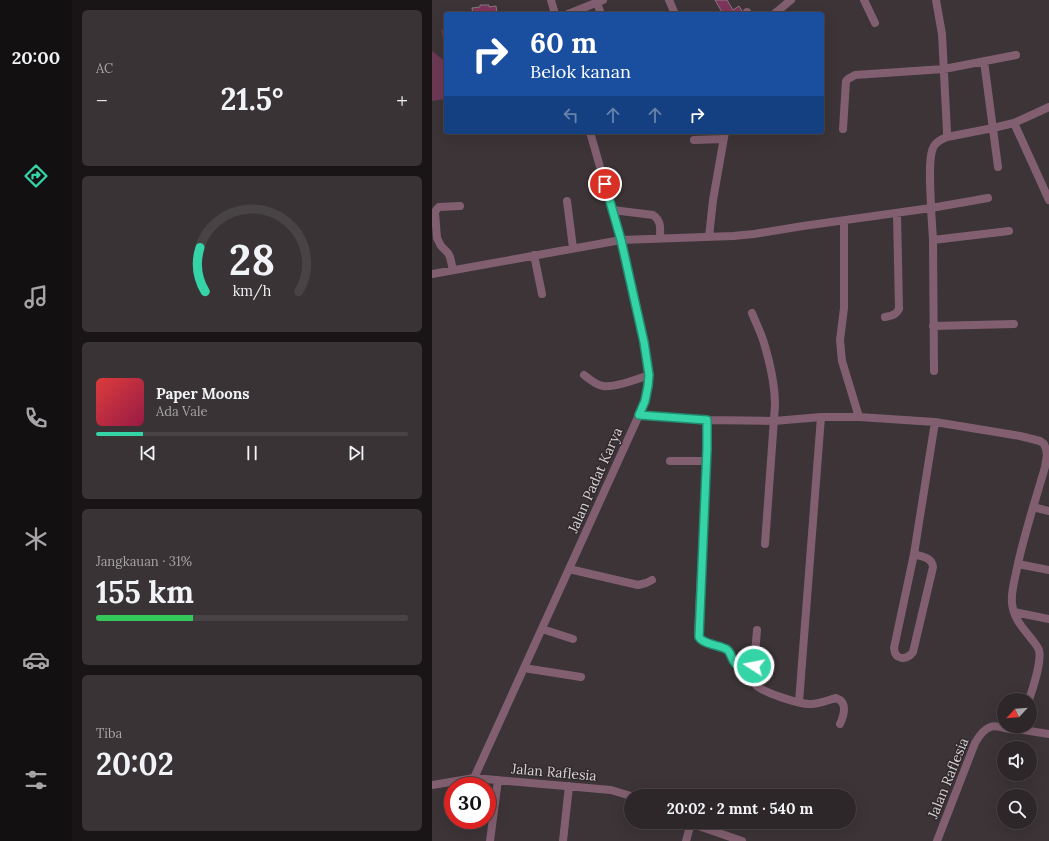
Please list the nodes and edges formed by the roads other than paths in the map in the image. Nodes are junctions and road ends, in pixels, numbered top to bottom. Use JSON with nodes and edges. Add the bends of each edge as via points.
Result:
{"nodes":[{"id":1,"x":551,"y":0,"type":"edge"},
{"id":2,"x":669,"y":0,"type":"edge"},
{"id":3,"x":791,"y":0,"type":"edge"},
{"id":4,"x":864,"y":0,"type":"edge"},
{"id":5,"x":936,"y":0,"type":"edge"},
{"id":6,"x":599,"y":1,"type":"edge"},
{"id":7,"x":554,"y":12,"type":"edge"},
{"id":8,"x":573,"y":12,"type":"edge"},
{"id":9,"x":600,"y":12,"type":"edge"},
{"id":10,"x":674,"y":12,"type":"edge"},
{"id":11,"x":776,"y":12,"type":"edge"},
{"id":12,"x":875,"y":23,"type":"dead end"},
{"id":13,"x":1016,"y":54,"type":"dead end"},
{"id":14,"x":984,"y":61,"type":"junction"},
{"id":15,"x":944,"y":69,"type":"junction"},
{"id":16,"x":1049,"y":107,"type":"edge"},
{"id":17,"x":1014,"y":122,"type":"junction"},
{"id":18,"x":993,"y":128,"type":"junction"},
{"id":19,"x":843,"y":129,"type":"dead end"},
{"id":20,"x":591,"y":134,"type":"edge"},
{"id":21,"x":724,"y":136,"type":"edge"},
{"id":22,"x":947,"y":137,"type":"junction"},
{"id":23,"x":694,"y":140,"type":"dead end"},
{"id":24,"x":998,"y":167,"type":"dead end"},
{"id":25,"x":988,"y":198,"type":"dead end"},
{"id":26,"x":1049,"y":200,"type":"edge"},
{"id":27,"x":567,"y":201,"type":"dead end"},
{"id":28,"x":460,"y":206,"type":"dead end"},
{"id":29,"x":931,"y":208,"type":"junction"},
{"id":30,"x":613,"y":210,"type":"junction"},
{"id":31,"x":897,"y":213,"type":"junction"},
{"id":32,"x":844,"y":221,"type":"junction"},
{"id":33,"x":1009,"y":231,"type":"dead end"},
{"id":34,"x":709,"y":237,"type":"junction"},
{"id":35,"x":660,"y":238,"type":"junction"},
{"id":36,"x":621,"y":240,"type":"junction"},
{"id":37,"x":933,"y":240,"type":"junction"},
{"id":38,"x":573,"y":248,"type":"junction"},
{"id":39,"x":534,"y":255,"type":"junction"},
{"id":40,"x":453,"y":270,"type":"junction"},
{"id":41,"x":432,"y":274,"type":"edge"},
{"id":42,"x":542,"y":294,"type":"dead end"},
{"id":43,"x":752,"y":313,"type":"dead end"},
{"id":44,"x":885,"y":317,"type":"dead end"},
{"id":45,"x":1014,"y":324,"type":"dead end"},
{"id":46,"x":933,"y":326,"type":"junction"},
{"id":47,"x":934,"y":371,"type":"dead end"},
{"id":48,"x":584,"y":375,"type":"dead end"},
{"id":49,"x":649,"y":375,"type":"junction"},
{"id":50,"x":639,"y":415,"type":"junction"},
{"id":51,"x":859,"y":417,"type":"junction"},
{"id":52,"x":821,"y":418,"type":"junction"},
{"id":53,"x":707,"y":420,"type":"junction"},
{"id":54,"x":774,"y":421,"type":"junction"},
{"id":55,"x":935,"y":422,"type":"junction"},
{"id":56,"x":1046,"y":442,"type":"edge"},
{"id":57,"x":670,"y":461,"type":"dead end"},
{"id":58,"x":706,"y":461,"type":"junction"},
{"id":59,"x":1033,"y":507,"type":"junction"},
{"id":60,"x":1049,"y":511,"type":"edge"},
{"id":61,"x":765,"y":544,"type":"dead end"},
{"id":62,"x":914,"y":554,"type":"junction"},
{"id":63,"x":1018,"y":564,"type":"junction"},
{"id":64,"x":569,"y":569,"type":"junction"},
{"id":65,"x":1049,"y":570,"type":"edge"},
{"id":66,"x":652,"y":580,"type":"dead end"},
{"id":67,"x":1014,"y":612,"type":"junction"},
{"id":68,"x":1049,"y":619,"type":"edge"},
{"id":69,"x":542,"y":629,"type":"junction"},
{"id":70,"x":757,"y":630,"type":"dead end"},
{"id":71,"x":573,"y":639,"type":"dead end"},
{"id":72,"x":754,"y":666,"type":"junction"},
{"id":73,"x":524,"y":668,"type":"junction"},
{"id":74,"x":581,"y":677,"type":"dead end"},
{"id":75,"x":1031,"y":693,"type":"edge"},
{"id":76,"x":799,"y":702,"type":"junction"},
{"id":77,"x":840,"y":724,"type":"dead end"},
{"id":78,"x":997,"y":726,"type":"edge"},
{"id":79,"x":1037,"y":732,"type":"edge"},
{"id":80,"x":1049,"y":734,"type":"edge"},
{"id":81,"x":474,"y":777,"type":"edge"},
{"id":82,"x":498,"y":780,"type":"joint"},
{"id":83,"x":444,"y":783,"type":"edge"},
{"id":84,"x":432,"y":785,"type":"edge"},
{"id":85,"x":568,"y":786,"type":"junction"},
{"id":86,"x":624,"y":794,"type":"edge"},
{"id":87,"x":688,"y":829,"type":"edge"},
{"id":88,"x":707,"y":829,"type":"edge"},
{"id":89,"x":490,"y":841,"type":"edge"},
{"id":90,"x":562,"y":841,"type":"edge"},
{"id":91,"x":686,"y":841,"type":"edge"},
{"id":92,"x":742,"y":841,"type":"edge"},
{"id":93,"x":937,"y":841,"type":"edge"}],
"edges":[{"from":1,"to":7,"type":"street"},
{"from":2,"to":10,"type":"street"},
{"from":3,"to":11,"type":"street"},
{"from":4,"to":12,"type":"street"},
{"from":5,"to":15,"type":"street","via":[[942,34]]},
{"from":6,"to":8,"type":"street"},
{"from":6,"to":9,"type":"street"},
{"from":13,"to":14,"type":"street"},
{"from":14,"to":15,"type":"street"},
{"from":14,"to":18,"type":"street"},
{"from":15,"to":19,"type":"street","via":[[852,76],[846,82]]},
{"from":15,"to":22,"type":"street"},
{"from":16,"to":17,"type":"street"},
{"from":17,"to":18,"type":"street"},
{"from":17,"to":26,"type":"street"},
{"from":18,"to":22,"type":"street"},
{"from":18,"to":24,"type":"street"},
{"from":20,"to":30,"type":"street","name":"Jalan Padat Karya"},
{"from":21,"to":23,"type":"street"},
{"from":21,"to":34,"type":"street"},
{"from":22,"to":29,"type":"street","via":[[934,145],[932,151]]},
{"from":25,"to":29,"type":"street"},
{"from":27,"to":38,"type":"street"},
{"from":28,"to":40,"type":"street","via":[[439,208],[435,212],[437,238],[448,253]]},
{"from":29,"to":31,"type":"street"},
{"from":29,"to":37,"type":"street"},
{"from":30,"to":35,"type":"street","via":[[653,215],[660,223]]},
{"from":30,"to":36,"type":"street","name":"Jalan Padat Karya"},
{"from":31,"to":32,"type":"street"},
{"from":31,"to":44,"type":"street","via":[[899,309],[894,315]]},
{"from":32,"to":34,"type":"street","via":[[754,234]]},
{"from":32,"to":51,"type":"street","via":[[844,308],[840,340],[842,361]]},
{"from":33,"to":37,"type":"street"},
{"from":34,"to":35,"type":"street"},
{"from":35,"to":36,"type":"street"},
{"from":36,"to":38,"type":"street"},
{"from":36,"to":49,"type":"street","name":"Jalan Padat Karya"},
{"from":37,"to":46,"type":"street"},
{"from":38,"to":39,"type":"street"},
{"from":39,"to":40,"type":"street"},
{"from":39,"to":42,"type":"street"},
{"from":40,"to":41,"type":"street"},
{"from":43,"to":54,"type":"street","via":[[764,342],[773,380]]},
{"from":45,"to":46,"type":"street"},
{"from":46,"to":47,"type":"street"},
{"from":48,"to":49,"type":"street","via":[[604,386]]},
{"from":49,"to":50,"type":"street","name":"Jalan Padat Karya","via":[[645,401]]},
{"from":50,"to":53,"type":"street"},
{"from":50,"to":64,"type":"street","name":"Jalan Padat Karya"},
{"from":51,"to":52,"type":"street"},
{"from":51,"to":55,"type":"street"},
{"from":52,"to":54,"type":"street"},
{"from":52,"to":76,"type":"street"},
{"from":53,"to":54,"type":"street"},
{"from":53,"to":58,"type":"street"},
{"from":54,"to":61,"type":"street"},
{"from":55,"to":56,"type":"street"},
{"from":55,"to":62,"type":"street"},
{"from":56,"to":59,"type":"street","via":[[1045,467]]},
{"from":57,"to":58,"type":"street"},
{"from":58,"to":72,"type":"street","via":[[699,637],[727,650],[735,663]]},
{"from":59,"to":60,"type":"street"},
{"from":59,"to":63,"type":"street"},
{"from":62,"to":62,"type":"street","via":[[894,648],[894,652],[900,658],[908,657],[913,652],[933,567],[929,559]]},
{"from":63,"to":65,"type":"street"},
{"from":63,"to":67,"type":"street","via":[[1012,596]]},
{"from":64,"to":66,"type":"street","via":[[638,585]]},
{"from":64,"to":69,"type":"street","name":"Jalan Padat Karya"},
{"from":67,"to":68,"type":"street"},
{"from":67,"to":75,"type":"street","via":[[1040,654]]},
{"from":69,"to":71,"type":"street"},
{"from":69,"to":73,"type":"street","name":"Jalan Padat Karya"},
{"from":70,"to":72,"type":"street"},
{"from":72,"to":76,"type":"street","via":[[754,681],[759,687]]},
{"from":73,"to":74,"type":"street"},
{"from":73,"to":81,"type":"street","name":"Jalan Padat Karya"},
{"from":76,"to":77,"type":"street","via":[[809,705],[839,699],[844,707],[844,716]]},
{"from":78,"to":93,"type":"street","name":"Jalan Raflesia","via":[[987,728],[975,743]]},
{"from":79,"to":80,"type":"street"},
{"from":82,"to":85,"type":"street","name":"Jalan Raflesia"},
{"from":82,"to":89,"type":"street"},
{"from":83,"to":84,"type":"street","name":"Jalan Raflesia"},
{"from":85,"to":86,"type":"street","name":"Jalan Raflesia","via":[[611,790]]},
{"from":85,"to":90,"type":"street"},
{"from":87,"to":91,"type":"street"},
{"from":88,"to":92,"type":"street"}]}
